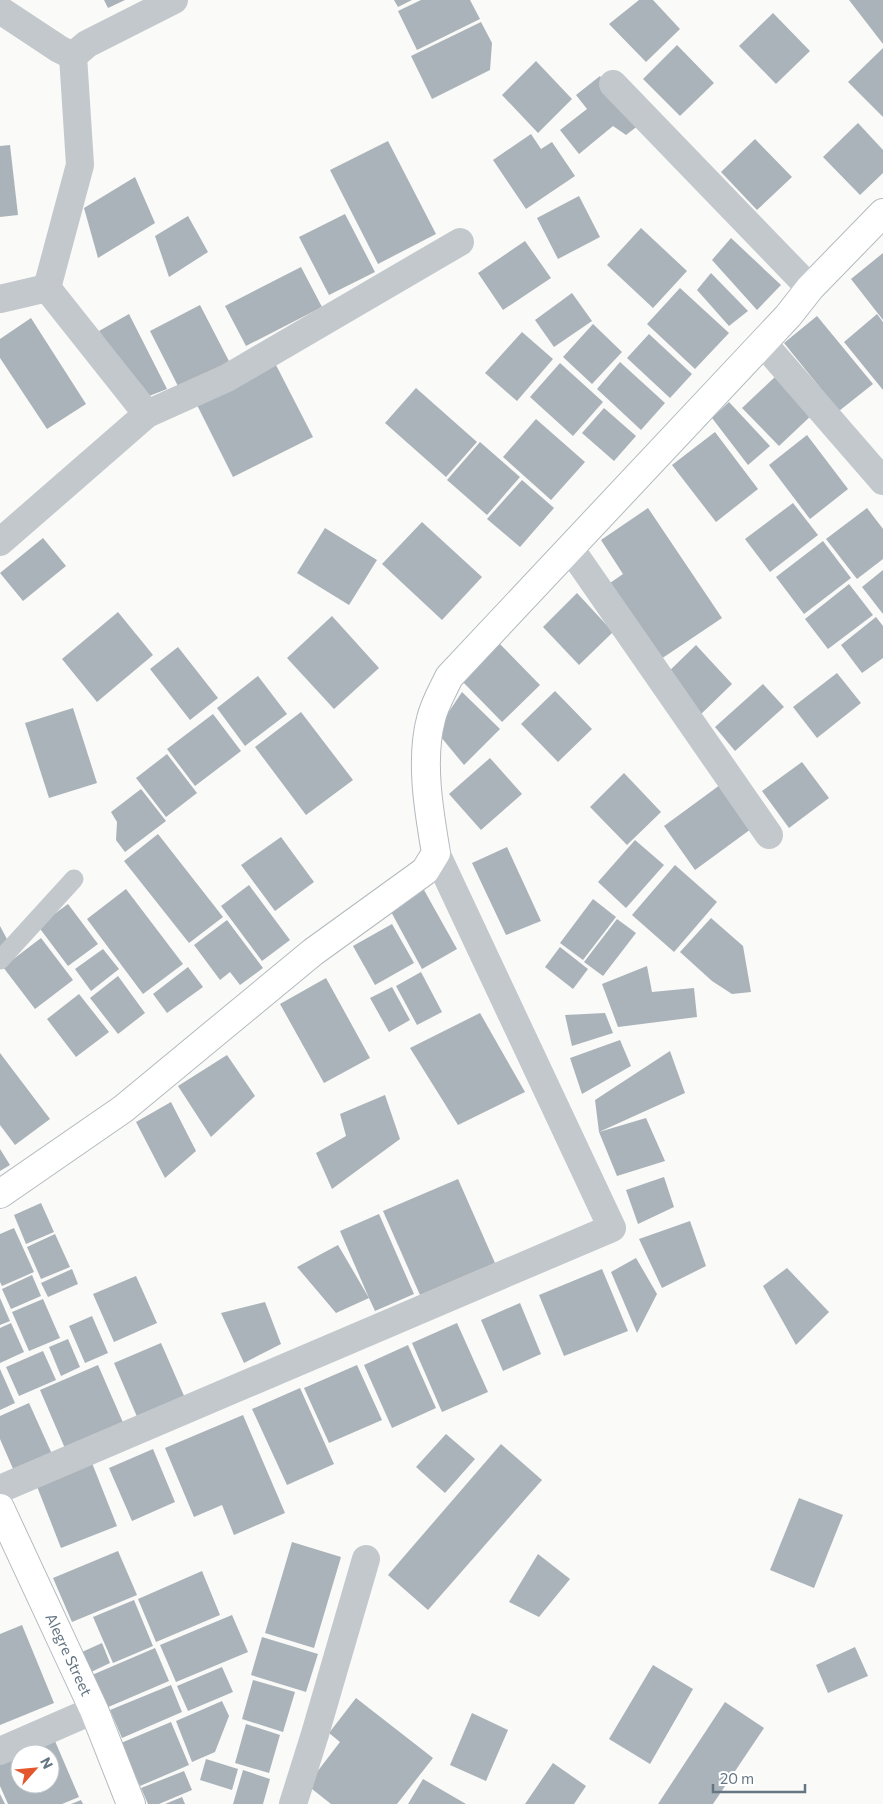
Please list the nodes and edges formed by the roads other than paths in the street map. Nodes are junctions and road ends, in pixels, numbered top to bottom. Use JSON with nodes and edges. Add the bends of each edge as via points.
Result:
{"nodes":[{"id":1,"x":174,"y":0,"type":"edge"},
{"id":2,"x":0,"y":10,"type":"edge"},
{"id":3,"x":73,"y":56,"type":"junction"},
{"id":4,"x":613,"y":84,"type":"dead end"},
{"id":5,"x":883,"y":213,"type":"edge"},
{"id":6,"x":460,"y":242,"type":"dead end"},
{"id":7,"x":47,"y":288,"type":"junction"},
{"id":8,"x":810,"y":288,"type":"junction"},
{"id":9,"x":0,"y":298,"type":"edge"},
{"id":10,"x":763,"y":343,"type":"junction"},
{"id":11,"x":147,"y":414,"type":"junction"},
{"id":12,"x":883,"y":481,"type":"edge"},
{"id":13,"x":0,"y":542,"type":"edge"},
{"id":14,"x":570,"y":548,"type":"junction"},
{"id":15,"x":769,"y":835,"type":"dead end"},
{"id":16,"x":436,"y":853,"type":"junction"},
{"id":17,"x":74,"y":879,"type":"dead end"},
{"id":18,"x":0,"y":960,"type":"edge"},
{"id":19,"x":0,"y":1194,"type":"edge"},
{"id":20,"x":0,"y":1489,"type":"edge"},
{"id":21,"x":0,"y":1508,"type":"edge"},
{"id":22,"x":366,"y":1559,"type":"dead end"},
{"id":23,"x":94,"y":1710,"type":"junction"},
{"id":24,"x":0,"y":1751,"type":"edge"},
{"id":25,"x":131,"y":1804,"type":"edge"},
{"id":26,"x":293,"y":1804,"type":"edge"}],
"edges":[{"from":1,"to":3,"type":"street","via":[[87,44]]},
{"from":2,"to":3,"type":"street"},
{"from":3,"to":7,"type":"street","via":[[80,166]]},
{"from":4,"to":8,"type":"street"},
{"from":5,"to":8,"type":"street"},
{"from":6,"to":11,"type":"street","via":[[227,378]]},
{"from":7,"to":9,"type":"street"},
{"from":7,"to":11,"type":"street"},
{"from":8,"to":10,"type":"street"},
{"from":10,"to":12,"type":"street"},
{"from":10,"to":14,"type":"street"},
{"from":11,"to":13,"type":"street"},
{"from":14,"to":15,"type":"street"},
{"from":14,"to":16,"type":"street","via":[[449,677],[431,719],[425,758]]},
{"from":16,"to":19,"type":"street","via":[[425,871],[313,952],[123,1109]]},
{"from":16,"to":20,"type":"street","via":[[612,1228]]},
{"from":17,"to":18,"type":"lane"},
{"from":21,"to":23,"type":"street","name":"Alegre Street"},
{"from":22,"to":26,"type":"street"},
{"from":23,"to":24,"type":"street"},
{"from":23,"to":25,"type":"street","name":"Alegre Street"}]}
